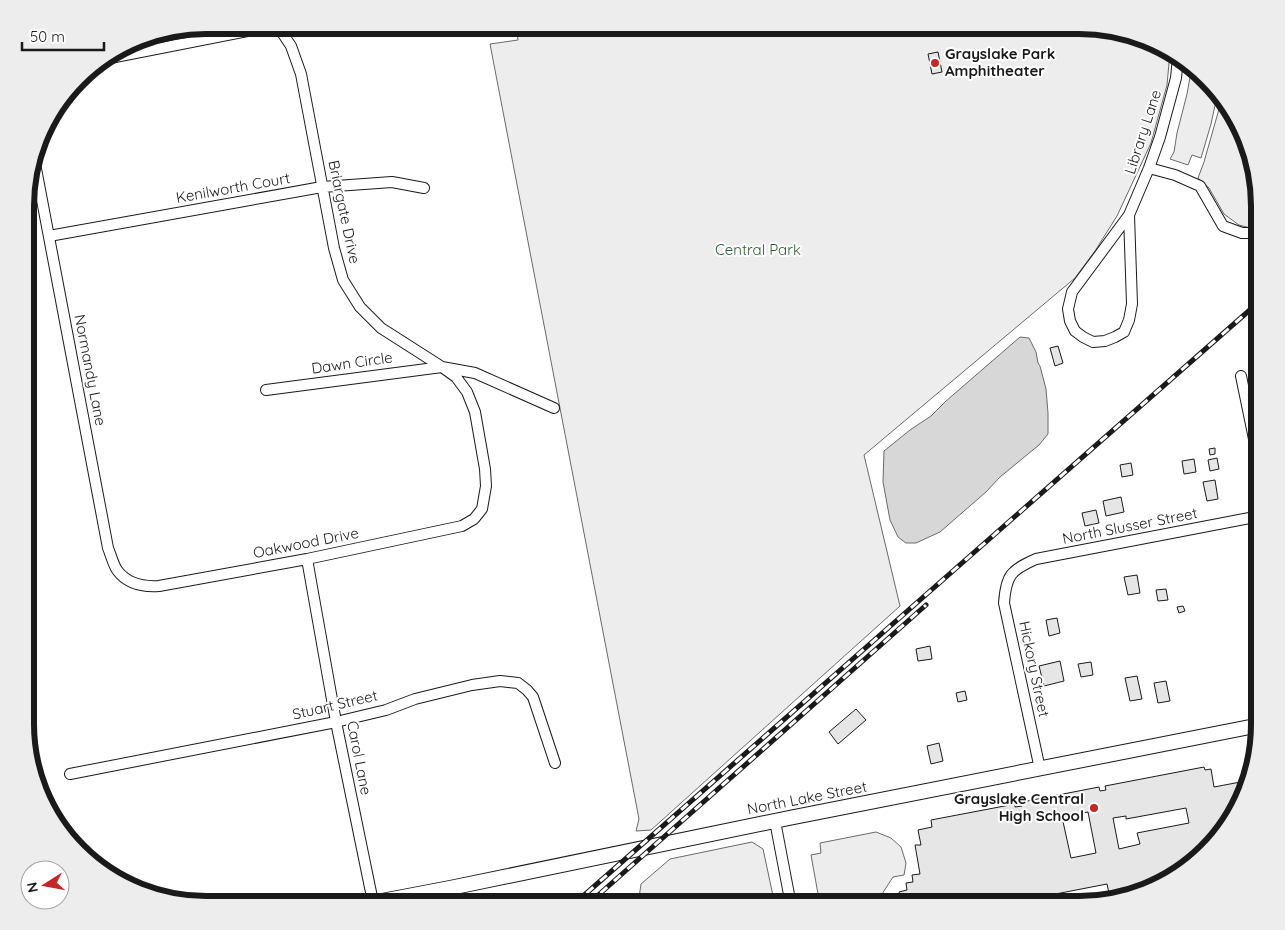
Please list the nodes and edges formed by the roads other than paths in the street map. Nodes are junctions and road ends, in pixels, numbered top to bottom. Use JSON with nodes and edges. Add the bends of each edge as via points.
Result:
{"nodes":[{"id":1,"x":231,"y":34,"type":"edge"},
{"id":2,"x":283,"y":34,"type":"edge"},
{"id":3,"x":123,"y":55,"type":"edge"},
{"id":4,"x":1177,"y":65,"type":"edge"},
{"id":5,"x":1149,"y":168,"type":"junction"},
{"id":6,"x":37,"y":173,"type":"edge"},
{"id":7,"x":322,"y":187,"type":"junction"},
{"id":8,"x":424,"y":188,"type":"dead end"},
{"id":9,"x":1129,"y":215,"type":"junction"},
{"id":10,"x":1251,"y":233,"type":"edge"},
{"id":11,"x":49,"y":236,"type":"junction"},
{"id":12,"x":442,"y":366,"type":"junction"},
{"id":13,"x":1241,"y":376,"type":"dead end"},
{"id":14,"x":266,"y":390,"type":"dead end"},
{"id":15,"x":554,"y":408,"type":"dead end"},
{"id":16,"x":1251,"y":424,"type":"edge"},
{"id":17,"x":482,"y":509,"type":"joint"},
{"id":18,"x":1251,"y":518,"type":"edge"},
{"id":19,"x":307,"y":559,"type":"junction"},
{"id":20,"x":1011,"y":575,"type":"joint"},
{"id":21,"x":130,"y":581,"type":"joint"},
{"id":22,"x":336,"y":722,"type":"junction"},
{"id":23,"x":1251,"y":727,"type":"edge"},
{"id":24,"x":555,"y":763,"type":"dead end"},
{"id":25,"x":1040,"y":769,"type":"junction"},
{"id":26,"x":70,"y":774,"type":"dead end"},
{"id":27,"x":775,"y":821,"type":"junction"},
{"id":28,"x":366,"y":896,"type":"edge"},
{"id":29,"x":408,"y":896,"type":"edge"},
{"id":30,"x":788,"y":896,"type":"edge"}],
"edges":[{"from":1,"to":3,"type":"street"},
{"from":2,"to":7,"type":"street","name":"Briargate Drive","via":[[301,74]]},
{"from":4,"to":5,"type":"street","name":"Library Lane","via":[[1169,107]]},
{"from":5,"to":9,"type":"street","name":"Library Lane"},
{"from":5,"to":10,"type":"street","via":[[1200,186],[1223,226]]},
{"from":6,"to":11,"type":"street","name":"Normandy Lane"},
{"from":7,"to":8,"type":"street","name":"Kenilworth Court","via":[[392,182]]},
{"from":7,"to":11,"type":"street","name":"Kenilworth Court"},
{"from":7,"to":12,"type":"street","name":"Briargate Drive","via":[[343,280],[360,307],[381,328]]},
{"from":9,"to":9,"type":"street","name":"Library Lane","via":[[1130,320],[1124,332],[1105,341],[1093,342],[1082,338],[1070,321],[1068,309],[1072,292]]},
{"from":11,"to":21,"type":"street","name":"Normandy Lane","via":[[108,548],[116,569]]},
{"from":12,"to":14,"type":"street","name":"Dawn Circle"},
{"from":12,"to":15,"type":"street","name":"Briargate Drive","via":[[475,373]]},
{"from":12,"to":17,"type":"street","name":"Briargate Drive","via":[[467,392],[475,412],[485,469]]},
{"from":13,"to":16,"type":"street"},
{"from":17,"to":19,"type":"street","name":"Oakwood Drive","via":[[462,526]]},
{"from":18,"to":20,"type":"street","name":"North Slusser Street","via":[[1036,560],[1019,567]]},
{"from":19,"to":21,"type":"street","name":"Oakwood Drive","via":[[159,586],[148,587]]},
{"from":19,"to":22,"type":"street","name":"Carol Lane"},
{"from":20,"to":25,"type":"street","name":"Hickory Street","via":[[1005,588],[1004,603]]},
{"from":22,"to":24,"type":"street","name":"Stuart Street","via":[[472,685],[500,680],[518,683],[533,698]]},
{"from":22,"to":26,"type":"street","name":"Stuart Street"},
{"from":22,"to":28,"type":"street","name":"Carol Lane"},
{"from":23,"to":25,"type":"street","name":"North Lake Street"},
{"from":25,"to":27,"type":"street","name":"North Lake Street"},
{"from":27,"to":29,"type":"street","name":"North Lake Street"},
{"from":27,"to":30,"type":"street"}]}
